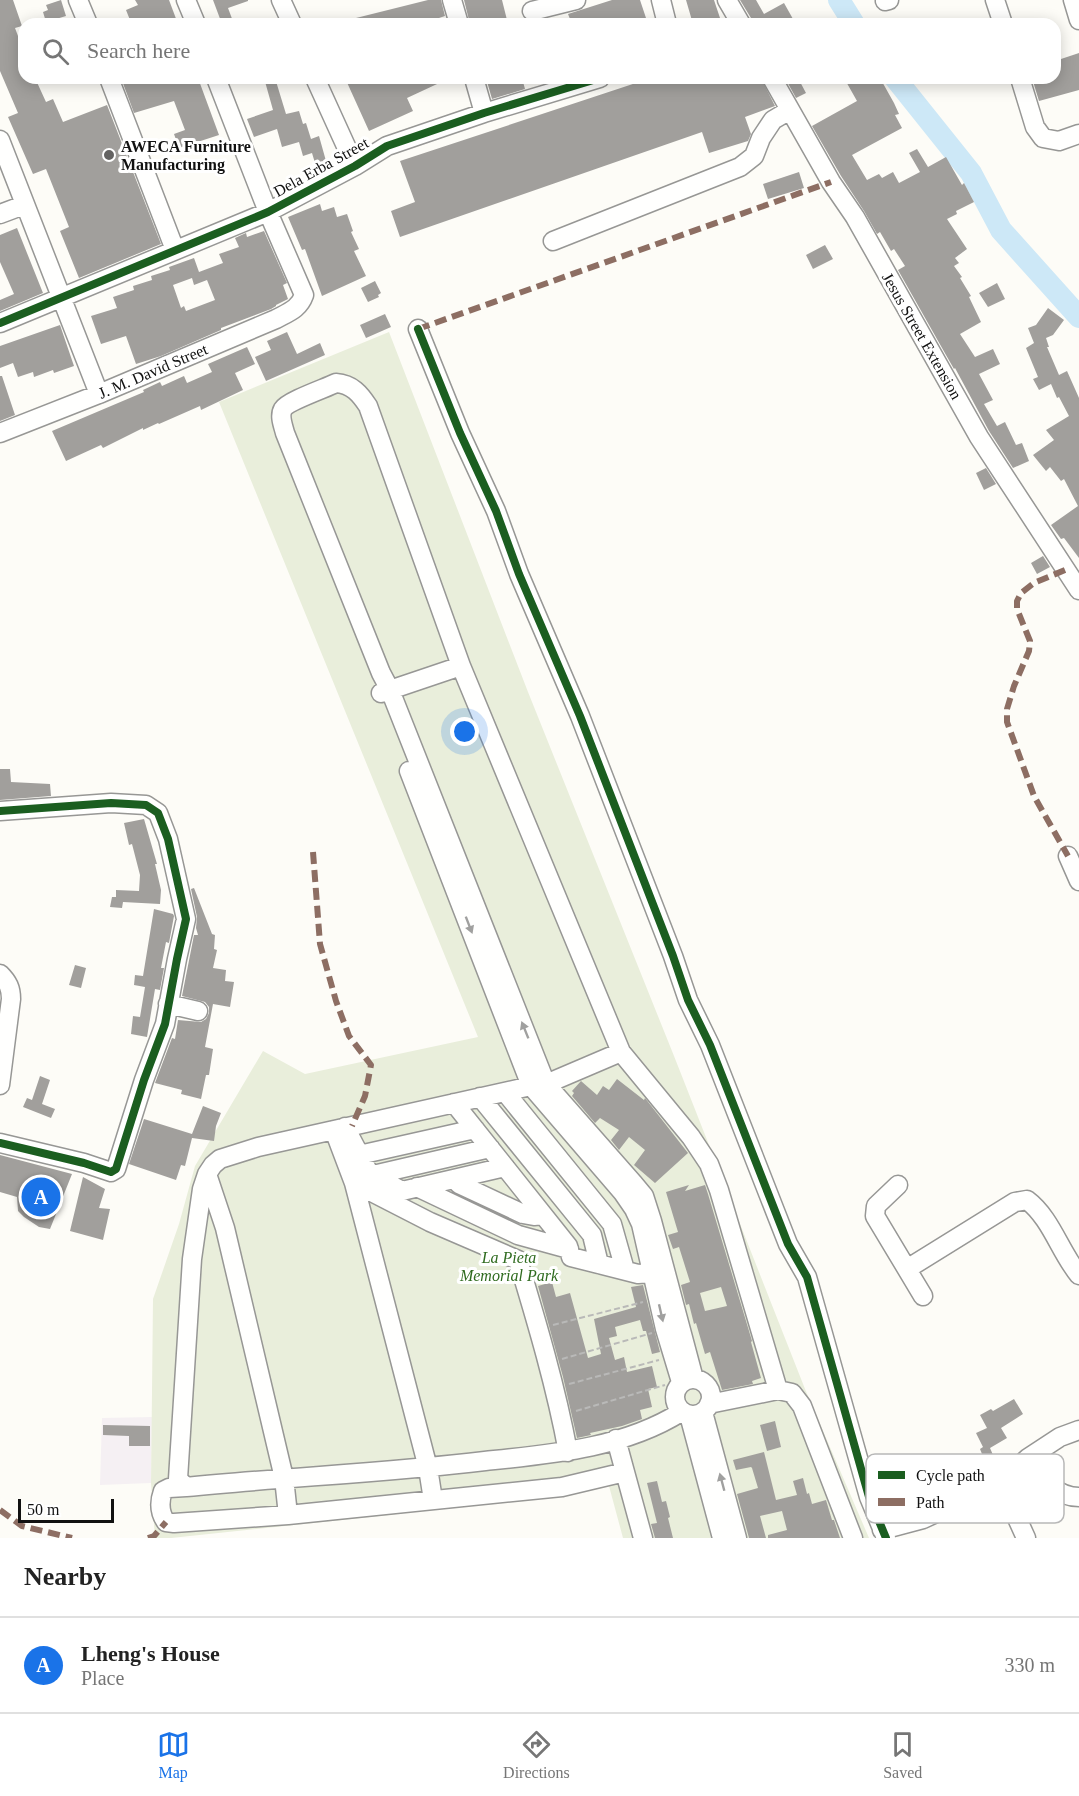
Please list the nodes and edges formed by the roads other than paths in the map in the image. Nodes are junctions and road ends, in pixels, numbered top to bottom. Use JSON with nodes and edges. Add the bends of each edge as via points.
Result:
{"nodes":[{"id":1,"x":78,"y":0,"type":"edge"},
{"id":2,"x":186,"y":0,"type":"edge"},
{"id":3,"x":281,"y":0,"type":"edge"},
{"id":4,"x":452,"y":0,"type":"edge"},
{"id":5,"x":576,"y":0,"type":"edge"},
{"id":6,"x":661,"y":0,"type":"edge"},
{"id":7,"x":727,"y":0,"type":"edge"},
{"id":8,"x":995,"y":0,"type":"edge"},
{"id":9,"x":1073,"y":0,"type":"edge"},
{"id":10,"x":532,"y":10,"type":"dead end"},
{"id":11,"x":86,"y":18,"type":"edge"},
{"id":12,"x":194,"y":18,"type":"edge"},
{"id":13,"x":289,"y":18,"type":"edge"},
{"id":14,"x":457,"y":18,"type":"edge"},
{"id":15,"x":666,"y":18,"type":"edge"},
{"id":16,"x":738,"y":18,"type":"edge"},
{"id":17,"x":1001,"y":18,"type":"edge"},
{"id":18,"x":1079,"y":20,"type":"edge"},
{"id":19,"x":111,"y":84,"type":"edge"},
{"id":20,"x":218,"y":84,"type":"edge"},
{"id":21,"x":318,"y":84,"type":"edge"},
{"id":22,"x":476,"y":84,"type":"edge"},
{"id":23,"x":580,"y":84,"type":"edge"},
{"id":24,"x":775,"y":84,"type":"edge"},
{"id":25,"x":1022,"y":84,"type":"edge"},
{"id":26,"x":790,"y":110,"type":"junction"},
{"id":27,"x":484,"y":113,"type":"junction"},
{"id":28,"x":1079,"y":134,"type":"edge"},
{"id":29,"x":0,"y":140,"type":"edge"},
{"id":30,"x":355,"y":166,"type":"junction"},
{"id":31,"x":24,"y":205,"type":"junction"},
{"id":32,"x":268,"y":212,"type":"junction"},
{"id":33,"x":0,"y":214,"type":"edge"},
{"id":34,"x":553,"y":241,"type":"dead end"},
{"id":35,"x":175,"y":250,"type":"junction"},
{"id":36,"x":61,"y":298,"type":"junction"},
{"id":37,"x":0,"y":323,"type":"edge"},
{"id":38,"x":418,"y":329,"type":"dead end"},
{"id":39,"x":99,"y":394,"type":"junction"},
{"id":40,"x":0,"y":434,"type":"edge"},
{"id":41,"x":1079,"y":590,"type":"edge"},
{"id":42,"x":461,"y":666,"type":"junction"},
{"id":43,"x":384,"y":692,"type":"junction"},
{"id":44,"x":0,"y":811,"type":"edge"},
{"id":45,"x":1068,"y":856,"type":"dead end"},
{"id":46,"x":1079,"y":881,"type":"edge"},
{"id":47,"x":0,"y":974,"type":"edge"},
{"id":48,"x":168,"y":1004,"type":"junction"},
{"id":49,"x":198,"y":1011,"type":"dead end"},
{"id":50,"x":621,"y":1052,"type":"junction"},
{"id":51,"x":0,"y":1084,"type":"edge"},
{"id":52,"x":539,"y":1085,"type":"junction"},
{"id":53,"x":505,"y":1092,"type":"junction"},
{"id":54,"x":480,"y":1097,"type":"junction"},
{"id":55,"x":454,"y":1103,"type":"junction"},
{"id":56,"x":339,"y":1129,"type":"junction"},
{"id":57,"x":475,"y":1129,"type":"junction"},
{"id":58,"x":0,"y":1143,"type":"edge"},
{"id":59,"x":490,"y":1148,"type":"junction"},
{"id":60,"x":359,"y":1155,"type":"junction"},
{"id":61,"x":505,"y":1167,"type":"junction"},
{"id":62,"x":485,"y":1172,"type":"junction"},
{"id":63,"x":207,"y":1174,"type":"junction"},
{"id":64,"x":373,"y":1175,"type":"junction"},
{"id":65,"x":454,"y":1179,"type":"junction"},
{"id":66,"x":354,"y":1183,"type":"junction"},
{"id":67,"x":520,"y":1185,"type":"junction"},
{"id":68,"x":898,"y":1185,"type":"dead end"},
{"id":69,"x":417,"y":1187,"type":"junction"},
{"id":70,"x":637,"y":1200,"type":"junction"},
{"id":71,"x":543,"y":1215,"type":"junction"},
{"id":72,"x":569,"y":1249,"type":"junction"},
{"id":73,"x":599,"y":1264,"type":"junction"},
{"id":74,"x":907,"y":1269,"type":"junction"},
{"id":75,"x":625,"y":1270,"type":"junction"},
{"id":76,"x":652,"y":1273,"type":"junction"},
{"id":77,"x":1079,"y":1275,"type":"edge"},
{"id":78,"x":923,"y":1296,"type":"dead end"},
{"id":79,"x":686,"y":1381,"type":"junction"},
{"id":80,"x":778,"y":1390,"type":"junction"},
{"id":81,"x":696,"y":1411,"type":"junction"},
{"id":82,"x":1079,"y":1430,"type":"edge"},
{"id":83,"x":616,"y":1439,"type":"junction"},
{"id":84,"x":568,"y":1452,"type":"junction"},
{"id":85,"x":1034,"y":1454,"type":"edge"},
{"id":86,"x":428,"y":1468,"type":"junction"},
{"id":87,"x":625,"y":1472,"type":"junction"},
{"id":88,"x":284,"y":1478,"type":"junction"},
{"id":89,"x":186,"y":1487,"type":"junction"},
{"id":90,"x":866,"y":1487,"type":"edge"},
{"id":91,"x":1064,"y":1495,"type":"edge"},
{"id":92,"x":1079,"y":1497,"type":"edge"},
{"id":93,"x":434,"y":1500,"type":"junction"},
{"id":94,"x":288,"y":1515,"type":"junction"},
{"id":95,"x":912,"y":1523,"type":"edge"},
{"id":96,"x":1019,"y":1523,"type":"edge"},
{"id":97,"x":884,"y":1534,"type":"edge"},
{"id":98,"x":643,"y":1538,"type":"edge"},
{"id":99,"x":722,"y":1538,"type":"edge"},
{"id":100,"x":737,"y":1538,"type":"edge"},
{"id":101,"x":853,"y":1538,"type":"edge"},
{"id":102,"x":1026,"y":1538,"type":"edge"}],
"edges":[{"from":1,"to":11,"type":"street"},
{"from":2,"to":12,"type":"street"},
{"from":3,"to":13,"type":"street"},
{"from":4,"to":14,"type":"street"},
{"from":5,"to":10,"type":"street"},
{"from":6,"to":15,"type":"street"},
{"from":7,"to":16,"type":"street"},
{"from":8,"to":17,"type":"street"},
{"from":9,"to":18,"type":"street"},
{"from":19,"to":35,"type":"street"},
{"from":20,"to":32,"type":"street"},
{"from":21,"to":30,"type":"street"},
{"from":22,"to":27,"type":"street"},
{"from":23,"to":27,"type":"street","name":"Dela Erba Street"},
{"from":24,"to":26,"type":"street","name":"Jesus Street Extension"},
{"from":25,"to":28,"type":"street","via":[[1035,127],[1043,138],[1059,141]]},
{"from":26,"to":34,"type":"street","via":[[773,120],[754,156],[740,167]]},
{"from":26,"to":41,"type":"street","name":"Jesus Street Extension","via":[[979,436]]},
{"from":27,"to":30,"type":"street","name":"Dela Erba Street","via":[[387,146]]},
{"from":29,"to":31,"type":"street"},
{"from":30,"to":32,"type":"street","name":"Dela Erba Street"},
{"from":31,"to":33,"type":"street"},
{"from":31,"to":36,"type":"street"},
{"from":32,"to":35,"type":"street","name":"Dela Erba Street"},
{"from":32,"to":39,"type":"street","name":"J. M. David Street","via":[[304,295],[296,308]]},
{"from":35,"to":36,"type":"street","name":"Dela Erba Street"},
{"from":36,"to":37,"type":"street","name":"Dela Erba Street"},
{"from":36,"to":39,"type":"street"},
{"from":38,"to":90,"type":"street","via":[[580,716],[688,1000],[710,1045],[778,1220],[807,1277]]},
{"from":39,"to":40,"type":"street","name":"J. M. David Street"},
{"from":42,"to":43,"type":"street"},
{"from":42,"to":43,"type":"street","via":[[368,406],[351,386],[336,383],[289,403],[283,409],[282,422],[381,673]]},
{"from":42,"to":50,"type":"street"},
{"from":43,"to":52,"type":"street"},
{"from":44,"to":48,"type":"street","via":[[111,803],[146,805],[158,813],[168,839],[186,920]]},
{"from":45,"to":46,"type":"street"},
{"from":47,"to":51,"type":"street","via":[[11,989],[11,999]]},
{"from":48,"to":49,"type":"street"},
{"from":48,"to":58,"type":"street","via":[[165,1024],[116,1169],[111,1172]]},
{"from":50,"to":52,"type":"street"},
{"from":50,"to":80,"type":"street","via":[[709,1164]]},
{"from":52,"to":53,"type":"street"},
{"from":52,"to":70,"type":"street"},
{"from":53,"to":54,"type":"street"},
{"from":53,"to":75,"type":"street","via":[[612,1224]]},
{"from":54,"to":55,"type":"street"},
{"from":54,"to":73,"type":"street","via":[[592,1235]]},
{"from":55,"to":56,"type":"street"},
{"from":55,"to":57,"type":"street"},
{"from":56,"to":60,"type":"street"},
{"from":56,"to":63,"type":"street","via":[[220,1160]]},
{"from":56,"to":66,"type":"street"},
{"from":57,"to":59,"type":"street"},
{"from":57,"to":60,"type":"street"},
{"from":59,"to":61,"type":"street"},
{"from":59,"to":64,"type":"street"},
{"from":60,"to":64,"type":"street"},
{"from":61,"to":62,"type":"street"},
{"from":61,"to":67,"type":"street"},
{"from":62,"to":65,"type":"street"},
{"from":62,"to":67,"type":"street"},
{"from":63,"to":88,"type":"street","via":[[225,1228]]},
{"from":63,"to":89,"type":"street","via":[[199,1203],[187,1324],[178,1470],[178,1479]]},
{"from":64,"to":69,"type":"street","via":[[402,1191]]},
{"from":65,"to":69,"type":"street"},
{"from":65,"to":71,"type":"street","via":[[523,1214]]},
{"from":66,"to":84,"type":"street","via":[[430,1222],[518,1260],[562,1415]]},
{"from":66,"to":86,"type":"street"},
{"from":67,"to":71,"type":"street"},
{"from":68,"to":74,"type":"street","via":[[876,1206],[875,1216]]},
{"from":69,"to":72,"type":"street","via":[[518,1235]]},
{"from":70,"to":76,"type":"street"},
{"from":70,"to":79,"type":"street","via":[[652,1221]]},
{"from":71,"to":72,"type":"street"},
{"from":72,"to":73,"type":"street","via":[[572,1257]]},
{"from":73,"to":75,"type":"street"},
{"from":74,"to":77,"type":"street","via":[[1015,1202],[1027,1200],[1037,1208]]},
{"from":74,"to":78,"type":"street"},
{"from":75,"to":76,"type":"street"},
{"from":76,"to":79,"type":"street","one_way":true,"via":[[665,1329]]},
{"from":79,"to":81,"type":"street","via":[[678,1386],[674,1397],[678,1407]]},
{"from":79,"to":81,"type":"street","via":[[700,1380],[708,1388],[711,1398]]},
{"from":80,"to":81,"type":"street"},
{"from":80,"to":101,"type":"street","via":[[792,1393],[801,1406]]},
{"from":81,"to":83,"type":"street"},
{"from":81,"to":99,"type":"street"},
{"from":100,"to":81,"type":"street","one_way":true},
{"from":82,"to":85,"type":"street"},
{"from":83,"to":84,"type":"street"},
{"from":83,"to":87,"type":"street"},
{"from":84,"to":86,"type":"street"},
{"from":86,"to":88,"type":"street"},
{"from":86,"to":93,"type":"street"},
{"from":87,"to":93,"type":"street","via":[[562,1487]]},
{"from":87,"to":98,"type":"street"},
{"from":88,"to":89,"type":"street"},
{"from":88,"to":94,"type":"street"},
{"from":89,"to":94,"type":"street","via":[[163,1491],[161,1515],[166,1522]]},
{"from":91,"to":92,"type":"street"},
{"from":93,"to":94,"type":"street"},
{"from":95,"to":97,"type":"street"},
{"from":96,"to":102,"type":"street"}]}
